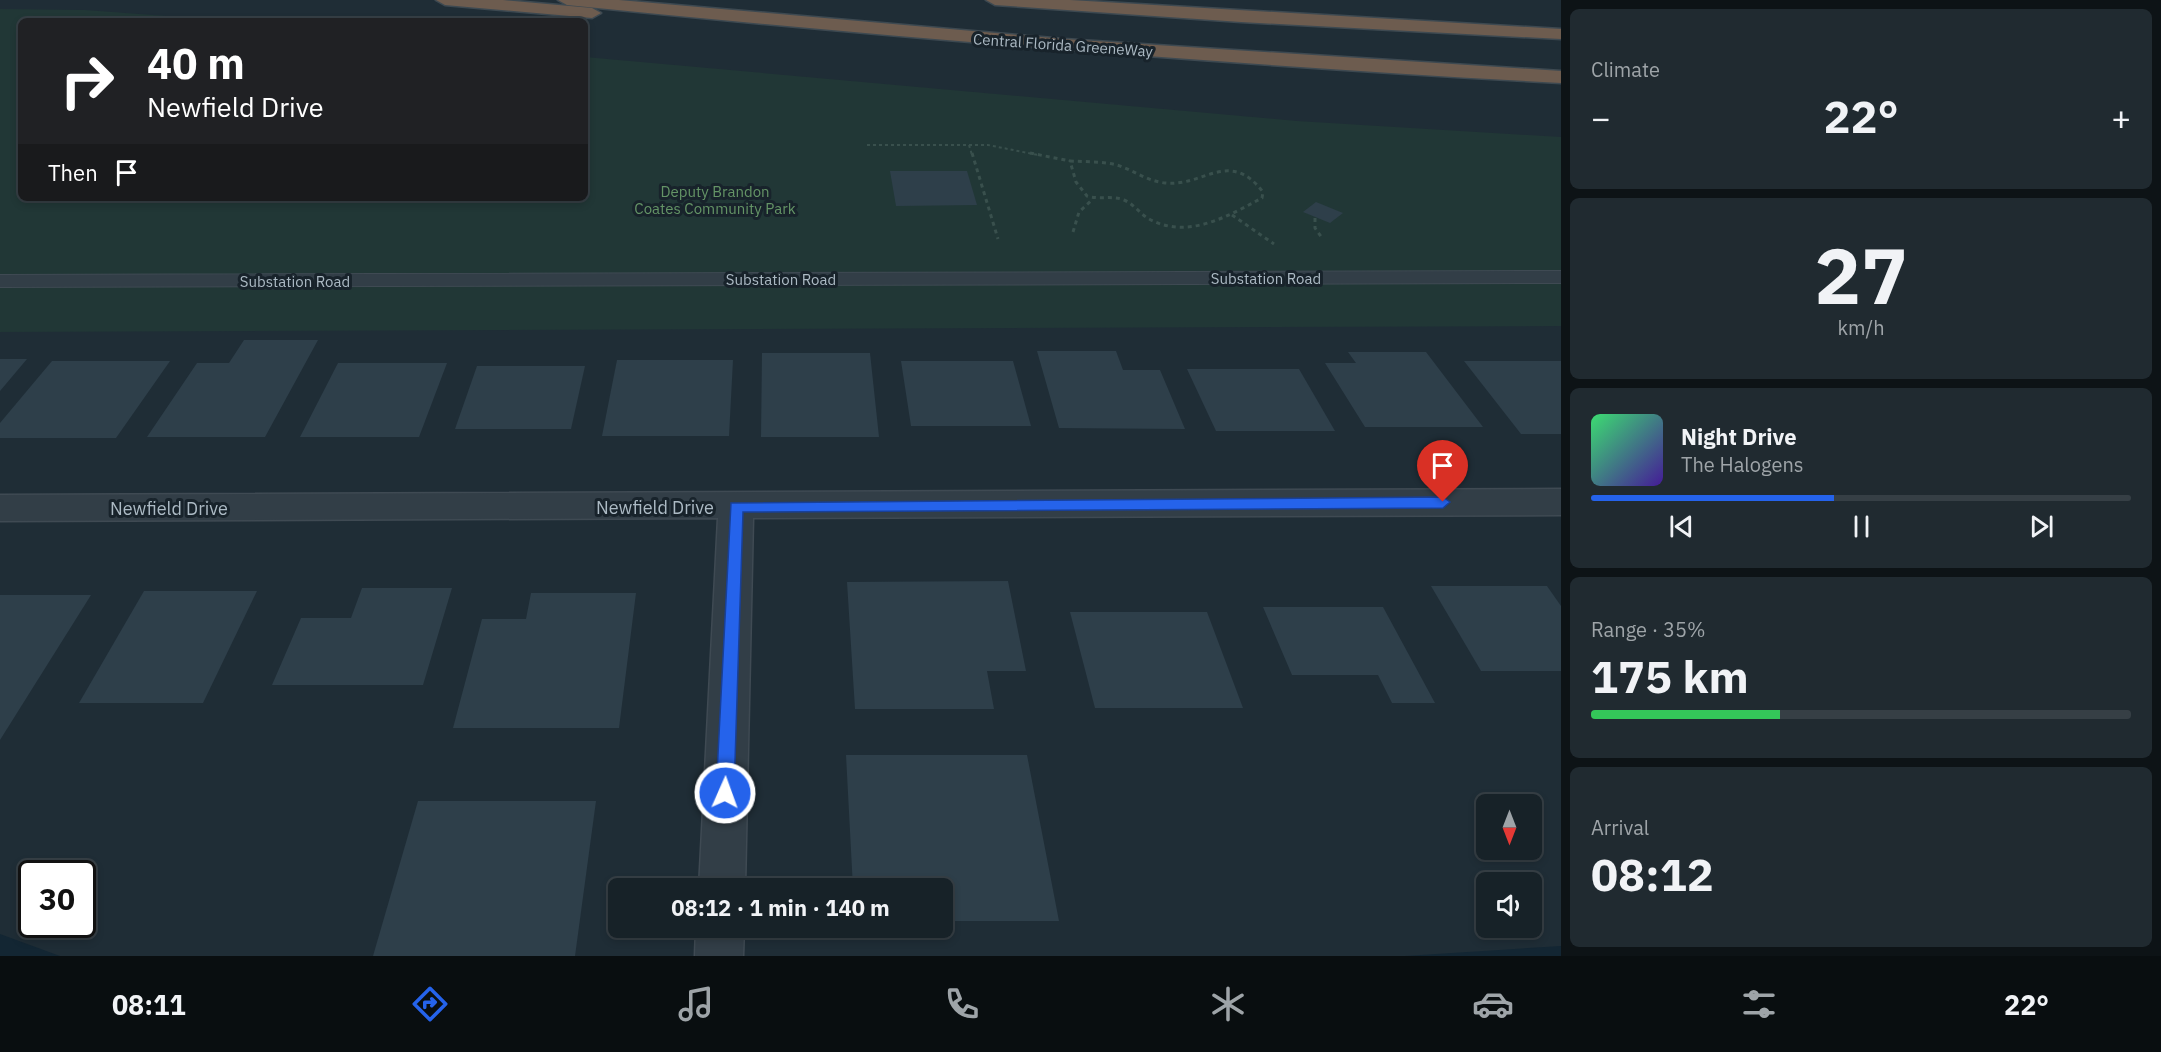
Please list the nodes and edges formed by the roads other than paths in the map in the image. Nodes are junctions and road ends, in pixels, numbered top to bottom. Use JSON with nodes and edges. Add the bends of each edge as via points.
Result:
{"nodes":[{"id":1,"x":446,"y":0,"type":"edge"},
{"id":2,"x":567,"y":0,"type":"edge"},
{"id":3,"x":995,"y":0,"type":"edge"},
{"id":4,"x":1127,"y":0,"type":"edge"},
{"id":5,"x":1382,"y":25,"type":"junction"},
{"id":6,"x":1561,"y":34,"type":"edge"},
{"id":7,"x":1108,"y":49,"type":"junction"},
{"id":8,"x":1561,"y":77,"type":"edge"},
{"id":9,"x":1561,"y":277,"type":"edge"},
{"id":10,"x":0,"y":281,"type":"edge"},
{"id":11,"x":1561,"y":502,"type":"edge"},
{"id":12,"x":736,"y":507,"type":"junction"},
{"id":13,"x":0,"y":508,"type":"edge"},
{"id":14,"x":722,"y":878,"type":"edge"},
{"id":15,"x":720,"y":938,"type":"edge"},
{"id":16,"x":719,"y":956,"type":"edge"}],
"edges":[{"from":1,"to":7,"type":"highway","via":[[771,29]]},
{"from":2,"to":7,"type":"highway","name":"Central Florida GreeneWay"},
{"from":3,"to":5,"type":"highway"},
{"from":4,"to":5,"type":"highway"},
{"from":5,"to":6,"type":"highway"},
{"from":7,"to":8,"type":"highway","name":"Central Florida GreeneWay"},
{"from":9,"to":10,"type":"lane","name":"Substation Road"},
{"from":11,"to":12,"type":"street","name":"Newfield Drive"},
{"from":12,"to":13,"type":"street","name":"Newfield Drive"},
{"from":12,"to":14,"type":"street"},
{"from":15,"to":16,"type":"street"}]}
